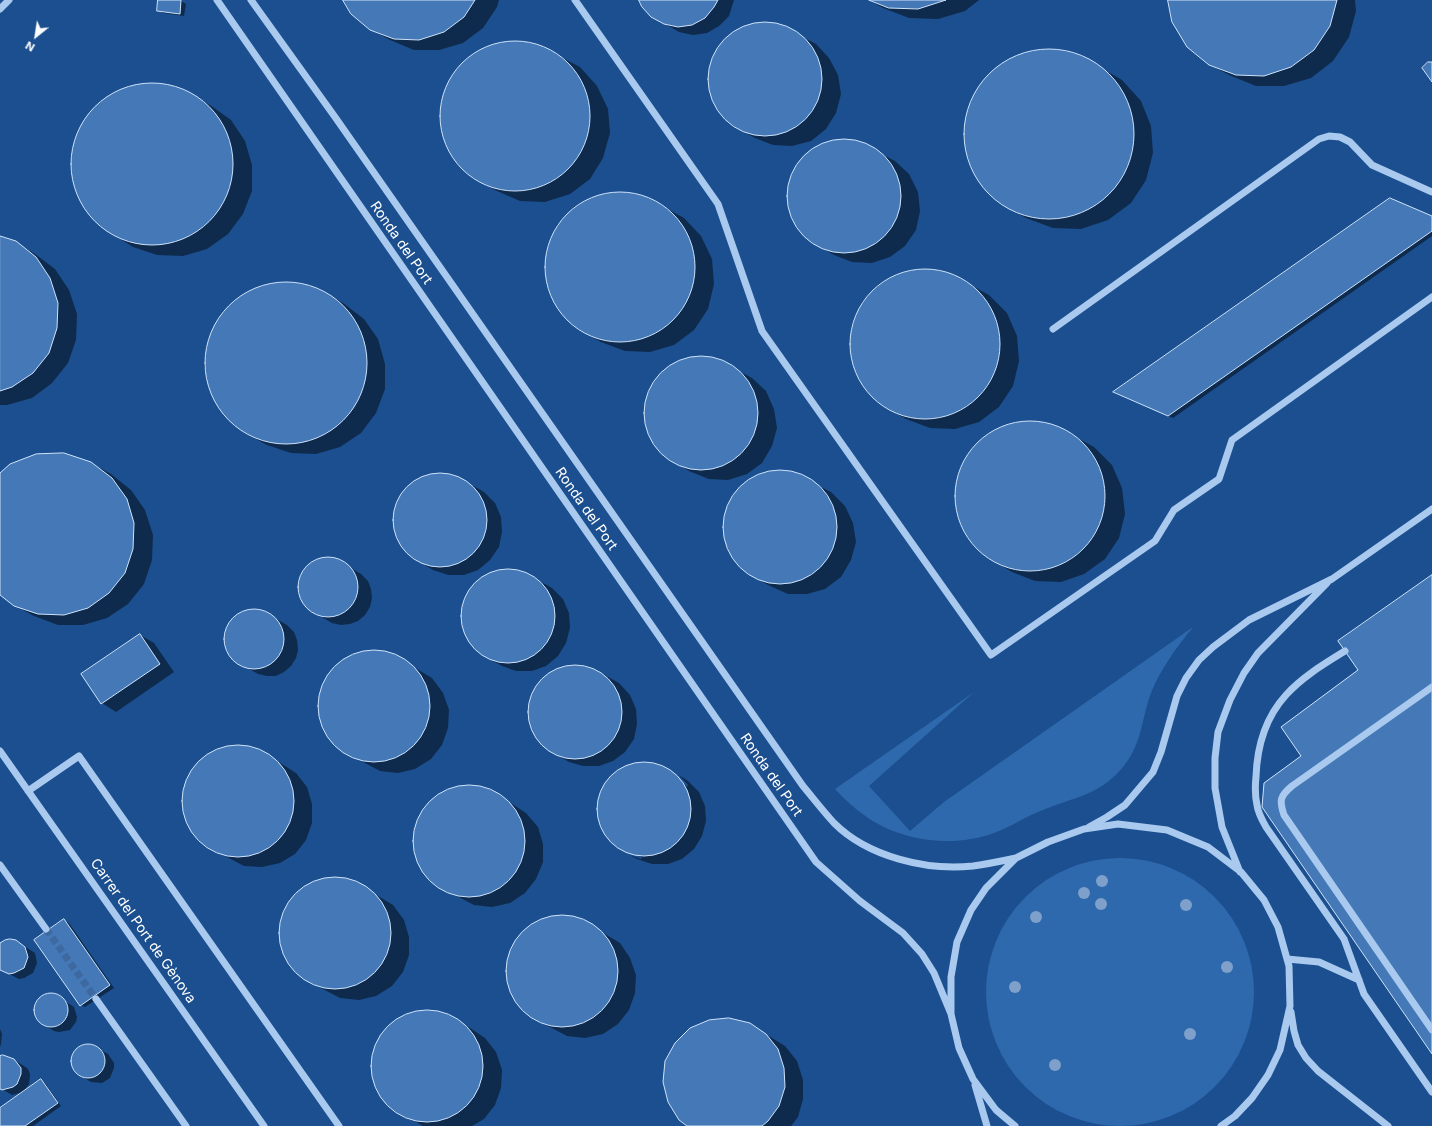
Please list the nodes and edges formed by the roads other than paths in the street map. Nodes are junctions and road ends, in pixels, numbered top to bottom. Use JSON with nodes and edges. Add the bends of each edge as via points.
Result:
{"nodes":[{"id":1,"x":9,"y":0,"type":"edge"},
{"id":2,"x":217,"y":0,"type":"edge"},
{"id":3,"x":251,"y":0,"type":"edge"},
{"id":4,"x":575,"y":0,"type":"edge"},
{"id":5,"x":0,"y":8,"type":"edge"},
{"id":6,"x":1432,"y":192,"type":"edge"},
{"id":7,"x":1432,"y":297,"type":"edge"},
{"id":8,"x":1053,"y":329,"type":"dead end"},
{"id":9,"x":1432,"y":509,"type":"edge"},
{"id":10,"x":1332,"y":579,"type":"junction"},
{"id":11,"x":1345,"y":651,"type":"dead end"},
{"id":12,"x":1432,"y":687,"type":"edge"},
{"id":13,"x":0,"y":751,"type":"edge"},
{"id":14,"x":28,"y":791,"type":"junction"},
{"id":15,"x":1084,"y":829,"type":"junction"},
{"id":16,"x":1016,"y":858,"type":"junction"},
{"id":17,"x":0,"y":865,"type":"edge"},
{"id":18,"x":1241,"y":872,"type":"junction"},
{"id":19,"x":46,"y":929,"type":"tunnel mouth"},
{"id":20,"x":1287,"y":959,"type":"junction"},
{"id":21,"x":1359,"y":980,"type":"junction"},
{"id":22,"x":96,"y":999,"type":"tunnel mouth"},
{"id":23,"x":1290,"y":1006,"type":"junction"},
{"id":24,"x":951,"y":1014,"type":"junction"},
{"id":25,"x":1432,"y":1030,"type":"edge"},
{"id":26,"x":973,"y":1079,"type":"junction"},
{"id":27,"x":1432,"y":1092,"type":"edge"},
{"id":28,"x":186,"y":1126,"type":"edge"},
{"id":29,"x":264,"y":1126,"type":"edge"},
{"id":30,"x":339,"y":1126,"type":"edge"},
{"id":31,"x":988,"y":1126,"type":"edge"},
{"id":32,"x":1014,"y":1126,"type":"edge"},
{"id":33,"x":1221,"y":1126,"type":"edge"},
{"id":34,"x":1388,"y":1126,"type":"edge"}],
"edges":[{"from":1,"to":5,"type":"street"},
{"from":2,"to":24,"type":"street","name":"Ronda del Port","via":[[808,851],[840,884],[903,933],[922,954],[934,973]]},
{"from":3,"to":16,"type":"street","name":"Ronda del Port","via":[[817,804],[835,824],[854,839],[897,859],[923,864],[972,866]]},
{"from":4,"to":7,"type":"street","via":[[718,204],[762,331],[991,655],[1155,541],[1174,510],[1219,479],[1232,440]]},
{"from":6,"to":8,"type":"street","via":[[1372,165],[1350,142],[1340,137],[1329,136],[1319,139]]},
{"from":9,"to":10,"type":"street"},
{"from":10,"to":15,"type":"street","via":[[1249,620],[1199,660],[1186,678],[1178,696],[1153,772],[1125,805]]},
{"from":10,"to":18,"type":"street","via":[[1258,653],[1230,700],[1218,732],[1215,788],[1222,827]]},
{"from":11,"to":21,"type":"street","via":[[1300,682],[1271,715],[1256,759],[1255,784],[1256,804],[1266,827],[1344,939]]},
{"from":12,"to":25,"type":"street","via":[[1284,792],[1281,806],[1284,815]]},
{"from":13,"to":14,"type":"street","name":"Carrer del Port de Gènova"},
{"from":14,"to":29,"type":"street","name":"Carrer del Port de Gènova"},
{"from":14,"to":30,"type":"street","via":[[79,756]]},
{"from":15,"to":16,"type":"street","via":[[1048,842]]},
{"from":15,"to":18,"type":"street","via":[[1118,824],[1167,830],[1208,847]]},
{"from":16,"to":24,"type":"street","via":[[986,888],[971,910],[957,942],[951,977]]},
{"from":17,"to":19,"type":"street"},
{"from":18,"to":20,"type":"street","via":[[1264,900],[1278,927]]},
{"from":20,"to":21,"type":"street","via":[[1319,962]]},
{"from":20,"to":23,"type":"street"},
{"from":21,"to":27,"type":"street","via":[[1364,994]]},
{"from":22,"to":28,"type":"street"},
{"from":23,"to":33,"type":"street","via":[[1280,1050],[1268,1075],[1252,1098]]},
{"from":23,"to":34,"type":"street","via":[[1298,1045],[1306,1058],[1318,1071]]},
{"from":24,"to":26,"type":"street","via":[[959,1048]]},
{"from":26,"to":31,"type":"street"},
{"from":26,"to":32,"type":"street","via":[[996,1110]]}]}
